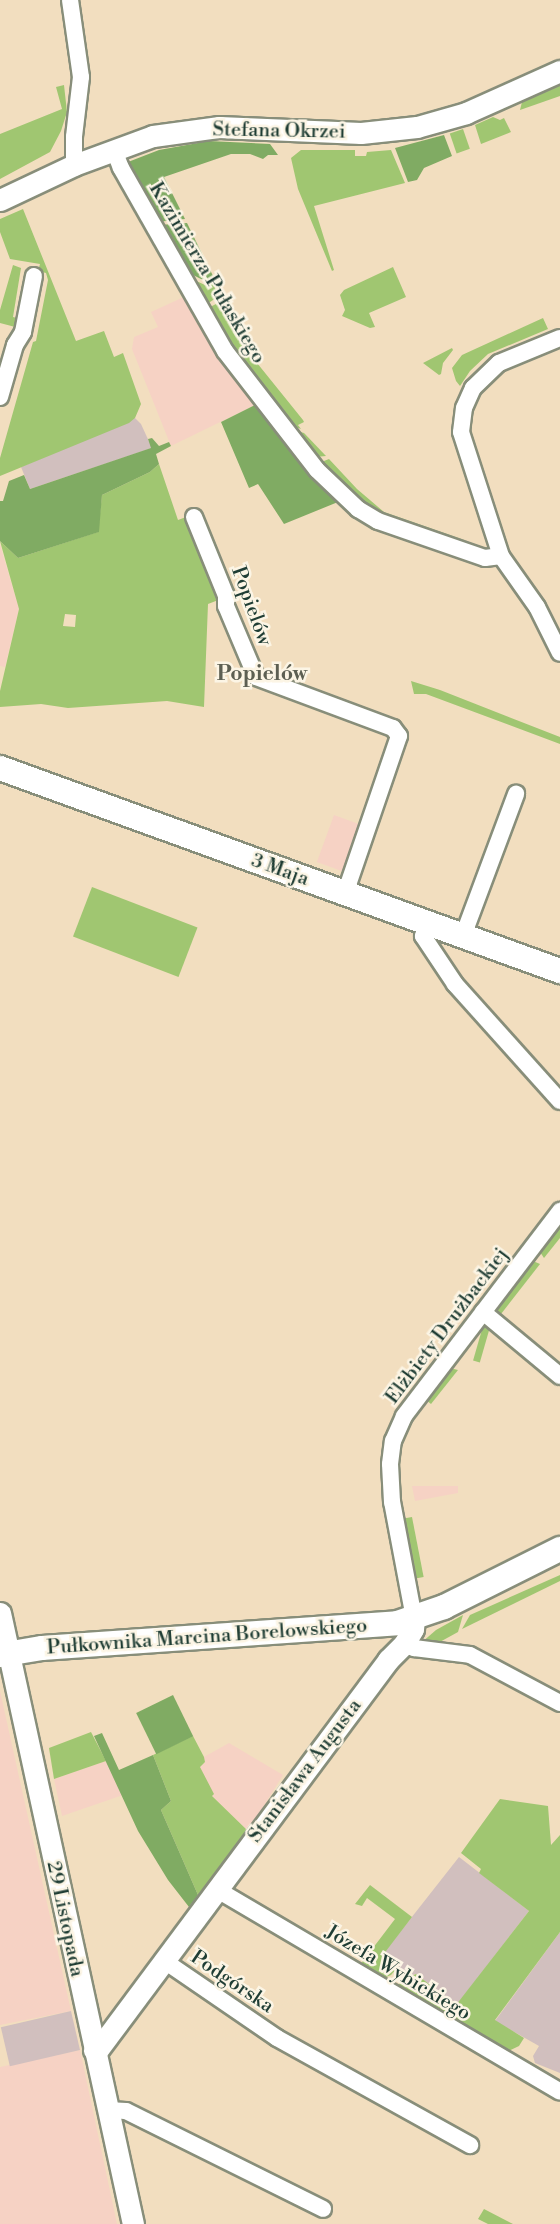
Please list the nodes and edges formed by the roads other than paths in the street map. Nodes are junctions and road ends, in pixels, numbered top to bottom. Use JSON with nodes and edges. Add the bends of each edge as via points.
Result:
{"nodes":[{"id":1,"x":70,"y":0,"type":"edge"},
{"id":2,"x":560,"y":72,"type":"edge"},
{"id":3,"x":114,"y":150,"type":"junction"},
{"id":4,"x":74,"y":165,"type":"junction"},
{"id":5,"x":0,"y":200,"type":"edge"},
{"id":6,"x":34,"y":276,"type":"dead end"},
{"id":7,"x":560,"y":338,"type":"edge"},
{"id":8,"x":0,"y":398,"type":"edge"},
{"id":9,"x":194,"y":517,"type":"dead end"},
{"id":10,"x":501,"y":556,"type":"junction"},
{"id":11,"x":560,"y":652,"type":"edge"},
{"id":12,"x":0,"y":768,"type":"edge"},
{"id":13,"x":516,"y":794,"type":"dead end"},
{"id":14,"x":345,"y":894,"type":"junction"},
{"id":15,"x":428,"y":924,"type":"junction"},
{"id":16,"x":463,"y":936,"type":"junction"},
{"id":17,"x":560,"y":971,"type":"edge"},
{"id":18,"x":560,"y":1101,"type":"edge"},
{"id":19,"x":560,"y":1211,"type":"edge"},
{"id":20,"x":483,"y":1311,"type":"junction"},
{"id":21,"x":560,"y":1376,"type":"edge"},
{"id":22,"x":560,"y":1549,"type":"edge"},
{"id":23,"x":0,"y":1613,"type":"edge"},
{"id":24,"x":414,"y":1618,"type":"junction"},
{"id":25,"x":366,"y":1626,"type":"junction"},
{"id":26,"x":404,"y":1644,"type":"junction"},
{"id":27,"x":4,"y":1653,"type":"edge"},
{"id":28,"x":388,"y":1660,"type":"junction"},
{"id":29,"x":560,"y":1703,"type":"edge"},
{"id":30,"x":216,"y":1889,"type":"junction"},
{"id":31,"x":163,"y":1960,"type":"junction"},
{"id":32,"x":94,"y":2049,"type":"junction"},
{"id":33,"x":560,"y":2092,"type":"edge"},
{"id":34,"x":107,"y":2110,"type":"junction"},
{"id":35,"x":470,"y":2145,"type":"dead end"},
{"id":36,"x":323,"y":2209,"type":"dead end"},
{"id":37,"x":133,"y":2224,"type":"edge"}],
"edges":[{"from":1,"to":4,"type":"street","via":[[81,77]]},
{"from":2,"to":3,"type":"street","name":"Stefana Okrzei","via":[[466,113],[417,127],[343,132],[219,127],[153,136]]},
{"from":3,"to":4,"type":"street","name":"Stefana Okrzei"},
{"from":3,"to":10,"type":"street","name":"Kazimierza Pułaskiego","via":[[225,351],[317,470],[358,509],[378,521],[485,558]]},
{"from":4,"to":5,"type":"street","name":"Stefana Okrzei"},
{"from":6,"to":8,"type":"street","via":[[23,332],[15,345]]},
{"from":7,"to":10,"type":"street","via":[[499,363],[473,388],[464,408],[461,432]]},
{"from":9,"to":14,"type":"street","name":"Popielów","via":[[256,677],[393,728],[399,736]]},
{"from":10,"to":11,"type":"street","via":[[537,606]]},
{"from":12,"to":14,"type":"main road","name":"3 Maja"},
{"from":13,"to":16,"type":"street"},
{"from":14,"to":15,"type":"main road","name":"3 Maja"},
{"from":15,"to":16,"type":"main road","name":"3 Maja"},
{"from":15,"to":18,"type":"street","via":[[423,936],[455,984]]},
{"from":16,"to":17,"type":"main road","name":"3 Maja"},
{"from":19,"to":20,"type":"street","name":"Elżbiety Drużbackiej"},
{"from":20,"to":21,"type":"street"},
{"from":20,"to":24,"type":"street","name":"Elżbiety Drużbackiej","via":[[404,1416],[393,1441],[392,1502]]},
{"from":22,"to":24,"type":"main road","via":[[474,1593]]},
{"from":23,"to":27,"type":"street","name":"29 Listopada"},
{"from":24,"to":25,"type":"main road","name":"Pułkownika Marcina Borelowskiego"},
{"from":24,"to":26,"type":"street","name":"Stanisława Augusta","via":[[413,1629]]},
{"from":25,"to":27,"type":"main road","name":"Pułkownika Marcina Borelowskiego"},
{"from":25,"to":28,"type":"street","via":[[384,1635],[389,1643]]},
{"from":26,"to":28,"type":"street","name":"Stanisława Augusta"},
{"from":26,"to":29,"type":"street","via":[[470,1655]]},
{"from":27,"to":32,"type":"street","name":"29 Listopada"},
{"from":28,"to":30,"type":"street","name":"Stanisława Augusta"},
{"from":30,"to":31,"type":"street","name":"Stanisława Augusta"},
{"from":30,"to":33,"type":"street","name":"Józefa Wybickiego"},
{"from":31,"to":32,"type":"street","name":"Stanisława Augusta","via":[[99,2048]]},
{"from":31,"to":35,"type":"street","name":"Podgórska","via":[[277,2038]]},
{"from":32,"to":34,"type":"street","name":"29 Listopada"},
{"from":34,"to":36,"type":"street","via":[[126,2112]]},
{"from":34,"to":37,"type":"street","name":"29 Listopada"}]}
